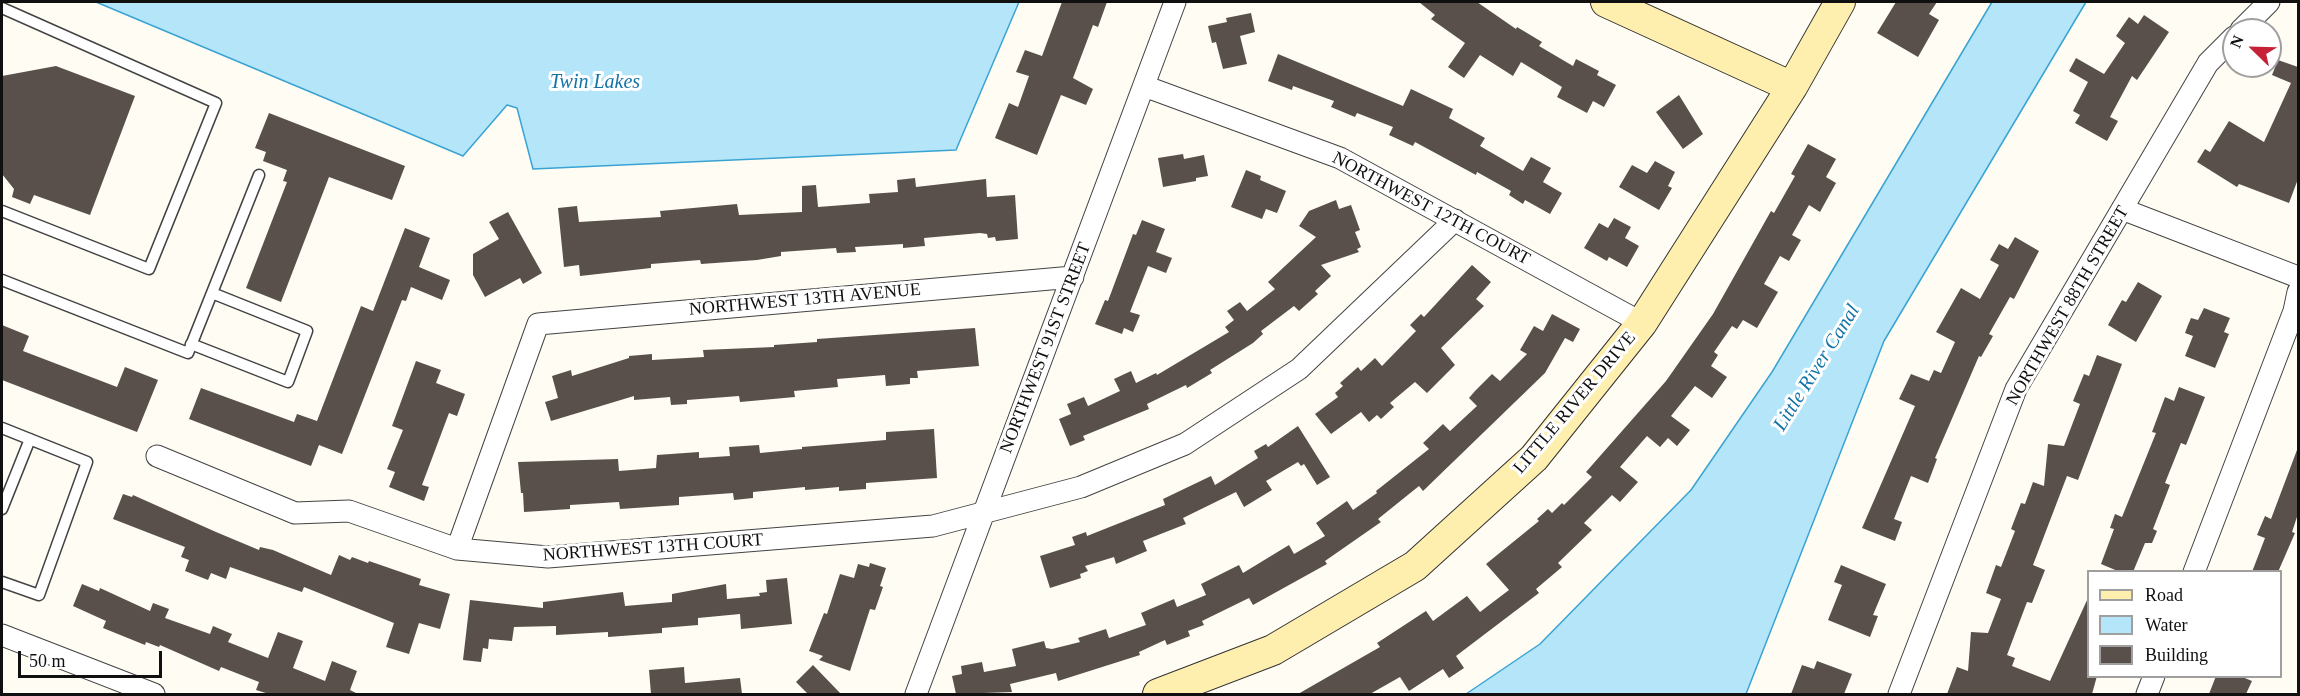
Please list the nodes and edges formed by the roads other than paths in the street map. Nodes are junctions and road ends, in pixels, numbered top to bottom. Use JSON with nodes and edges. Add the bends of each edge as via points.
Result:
{"nodes":[{"id":1,"x":1175,"y":2,"type":"edge"},
{"id":2,"x":1606,"y":2,"type":"edge"},
{"id":3,"x":1840,"y":2,"type":"edge"},
{"id":4,"x":2269,"y":2,"type":"edge"},
{"id":5,"x":2,"y":8,"type":"edge"},
{"id":6,"x":2253,"y":18,"type":"edge"},
{"id":7,"x":2222,"y":49,"type":"edge"},
{"id":8,"x":1144,"y":86,"type":"junction"},
{"id":9,"x":1792,"y":87,"type":"junction"},
{"id":10,"x":260,"y":175,"type":"dead end"},
{"id":11,"x":2122,"y":209,"type":"junction"},
{"id":12,"x":2,"y":211,"type":"edge"},
{"id":13,"x":1455,"y":220,"type":"junction"},
{"id":14,"x":1073,"y":277,"type":"junction"},
{"id":15,"x":2298,"y":277,"type":"edge"},
{"id":16,"x":2,"y":280,"type":"edge"},
{"id":17,"x":2298,"y":292,"type":"edge"},
{"id":18,"x":212,"y":293,"type":"junction"},
{"id":19,"x":1642,"y":323,"type":"junction"},
{"id":20,"x":191,"y":344,"type":"junction"},
{"id":21,"x":2,"y":428,"type":"edge"},
{"id":22,"x":30,"y":439,"type":"junction"},
{"id":23,"x":157,"y":456,"type":"dead end"},
{"id":24,"x":2,"y":509,"type":"edge"},
{"id":25,"x":984,"y":513,"type":"junction"},
{"id":26,"x":457,"y":549,"type":"junction"},
{"id":27,"x":2195,"y":570,"type":"edge"},
{"id":28,"x":2,"y":582,"type":"edge"},
{"id":29,"x":2,"y":635,"type":"edge"},
{"id":30,"x":2153,"y":678,"type":"edge"},
{"id":31,"x":154,"y":694,"type":"edge"},
{"id":32,"x":916,"y":694,"type":"edge"},
{"id":33,"x":1158,"y":694,"type":"edge"},
{"id":34,"x":1899,"y":694,"type":"edge"},
{"id":35,"x":2147,"y":694,"type":"edge"}],
"edges":[{"from":1,"to":8,"type":"street","name":"NORTHWEST 91ST STREET"},
{"from":2,"to":9,"type":"street"},
{"from":3,"to":9,"type":"street","name":"LITTLE RIVER DRIVE"},
{"from":4,"to":6,"type":"street"},
{"from":5,"to":12,"type":"lane","via":[[216,103],[149,269]]},
{"from":7,"to":11,"type":"street","name":"NORTHWEST 88TH STREET","via":[[2208,63]]},
{"from":8,"to":13,"type":"street","name":"NORTHWEST 12TH COURT","via":[[1341,158]]},
{"from":8,"to":14,"type":"street","name":"NORTHWEST 91ST STREET"},
{"from":9,"to":19,"type":"street","name":"LITTLE RIVER DRIVE"},
{"from":10,"to":18,"type":"lane"},
{"from":11,"to":15,"type":"street"},
{"from":11,"to":34,"type":"street","name":"NORTHWEST 88TH STREET","via":[[2016,389]]},
{"from":13,"to":19,"type":"street","name":"NORTHWEST 12TH COURT"},
{"from":13,"to":25,"type":"street","name":"NORTHWEST 13TH COURT","via":[[1299,369],[1185,444],[1081,487]]},
{"from":14,"to":25,"type":"street","name":"NORTHWEST 91ST STREET"},
{"from":14,"to":26,"type":"street","name":"NORTHWEST 13TH AVENUE","via":[[538,324]]},
{"from":16,"to":20,"type":"lane","via":[[188,353]]},
{"from":17,"to":27,"type":"street"},
{"from":18,"to":20,"type":"lane"},
{"from":18,"to":20,"type":"lane","via":[[308,331],[288,382]]},
{"from":19,"to":33,"type":"street","name":"LITTLE RIVER DRIVE","via":[[1534,458],[1414,566],[1273,650]]},
{"from":21,"to":22,"type":"lane"},
{"from":22,"to":24,"type":"lane"},
{"from":22,"to":28,"type":"lane","via":[[87,462],[39,595]]},
{"from":23,"to":26,"type":"street","name":"NORTHWEST 13TH COURT","via":[[295,513],[350,511]]},
{"from":25,"to":26,"type":"street","name":"NORTHWEST 13TH COURT","via":[[933,526],[548,557]]},
{"from":25,"to":32,"type":"street","name":"NORTHWEST 91ST STREET"},
{"from":29,"to":31,"type":"street"},
{"from":30,"to":35,"type":"street"}]}
